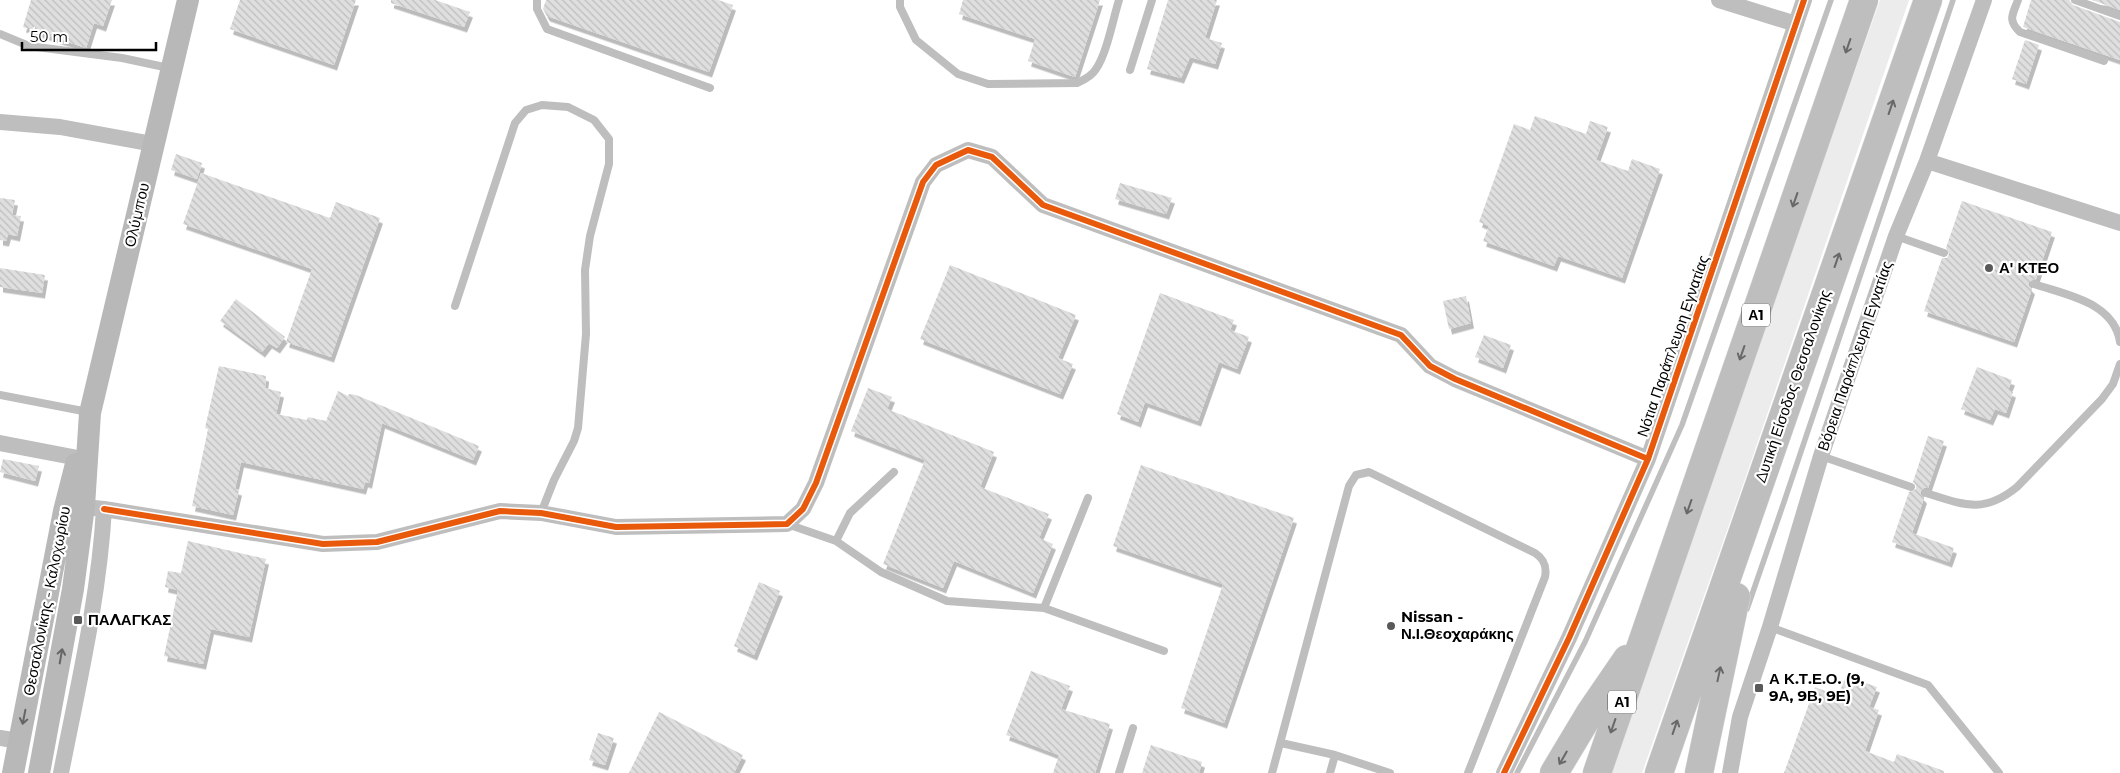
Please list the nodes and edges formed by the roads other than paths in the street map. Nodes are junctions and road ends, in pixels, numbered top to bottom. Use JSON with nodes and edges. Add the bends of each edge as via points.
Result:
{"nodes":[{"id":1,"x":188,"y":0,"type":"edge"},
{"id":2,"x":537,"y":0,"type":"edge"},
{"id":3,"x":900,"y":0,"type":"edge"},
{"id":4,"x":1119,"y":0,"type":"edge"},
{"id":5,"x":1152,"y":0,"type":"edge"},
{"id":6,"x":1719,"y":0,"type":"edge"},
{"id":7,"x":1804,"y":0,"type":"edge"},
{"id":8,"x":1864,"y":0,"type":"edge"},
{"id":9,"x":1928,"y":0,"type":"edge"},
{"id":10,"x":1984,"y":0,"type":"edge"},
{"id":11,"x":2018,"y":0,"type":"edge"},
{"id":12,"x":2074,"y":0,"type":"edge"},
{"id":13,"x":2120,"y":16,"type":"edge"},
{"id":14,"x":1796,"y":24,"type":"junction"},
{"id":15,"x":0,"y":34,"type":"edge"},
{"id":16,"x":2104,"y":61,"type":"dead end"},
{"id":17,"x":171,"y":69,"type":"junction"},
{"id":18,"x":1130,"y":70,"type":"dead end"},
{"id":19,"x":710,"y":88,"type":"dead end"},
{"id":20,"x":0,"y":122,"type":"edge"},
{"id":21,"x":153,"y":144,"type":"junction"},
{"id":22,"x":1928,"y":160,"type":"junction"},
{"id":23,"x":2120,"y":223,"type":"edge"},
{"id":24,"x":1896,"y":236,"type":"junction"},
{"id":25,"x":1944,"y":253,"type":"dead end"},
{"id":26,"x":2034,"y":284,"type":"dead end"},
{"id":27,"x":455,"y":306,"type":"dead end"},
{"id":28,"x":2120,"y":342,"type":"edge"},
{"id":29,"x":2120,"y":364,"type":"edge"},
{"id":30,"x":0,"y":395,"type":"edge"},
{"id":31,"x":88,"y":421,"type":"junction"},
{"id":32,"x":0,"y":443,"type":"edge"},
{"id":33,"x":1821,"y":456,"type":"junction"},
{"id":34,"x":78,"y":458,"type":"junction"},
{"id":35,"x":1648,"y":459,"type":"junction"},
{"id":36,"x":1763,"y":471,"type":"junction"},
{"id":37,"x":894,"y":472,"type":"dead end"},
{"id":38,"x":1911,"y":488,"type":"dead end"},
{"id":39,"x":1926,"y":493,"type":"dead end"},
{"id":40,"x":1088,"y":498,"type":"dead end"},
{"id":41,"x":84,"y":509,"type":"junction"},
{"id":42,"x":541,"y":513,"type":"junction"},
{"id":43,"x":787,"y":524,"type":"junction"},
{"id":44,"x":836,"y":541,"type":"junction"},
{"id":45,"x":1044,"y":608,"type":"junction"},
{"id":46,"x":1770,"y":627,"type":"junction"},
{"id":47,"x":1647,"y":631,"type":"junction"},
{"id":48,"x":1164,"y":651,"type":"dead end"},
{"id":49,"x":1133,"y":728,"type":"dead end"},
{"id":50,"x":10,"y":740,"type":"edge"},
{"id":51,"x":1280,"y":743,"type":"junction"},
{"id":52,"x":1335,"y":755,"type":"junction"},
{"id":53,"x":13,"y":773,"type":"edge"},
{"id":54,"x":39,"y":773,"type":"edge"},
{"id":55,"x":61,"y":773,"type":"edge"},
{"id":56,"x":1120,"y":773,"type":"edge"},
{"id":57,"x":1272,"y":773,"type":"edge"},
{"id":58,"x":1330,"y":773,"type":"edge"},
{"id":59,"x":1390,"y":773,"type":"edge"},
{"id":60,"x":1468,"y":773,"type":"edge"},
{"id":61,"x":1504,"y":773,"type":"edge"},
{"id":62,"x":1554,"y":773,"type":"edge"},
{"id":63,"x":1597,"y":773,"type":"edge"},
{"id":64,"x":1659,"y":773,"type":"edge"},
{"id":65,"x":1699,"y":773,"type":"edge"},
{"id":66,"x":1730,"y":773,"type":"edge"},
{"id":67,"x":1999,"y":773,"type":"edge"}],
"edges":[{"from":1,"to":17,"type":"main road","name":"Ολύμπου"},
{"from":2,"to":19,"type":"lane","via":[[547,29]]},
{"from":3,"to":4,"type":"lane","via":[[900,7],[916,40],[958,74],[988,84],[1077,83],[1089,77],[1101,59]]},
{"from":5,"to":18,"type":"lane"},
{"from":6,"to":14,"type":"street"},
{"from":7,"to":14,"type":"street","name":"Νότια Παράπλευρη Εγνατίας"},
{"from":8,"to":47,"type":"highway","number":"Α1","one_way":true},
{"from":36,"to":9,"type":"highway","name":"Δυτική Είσοδος Θεσσαλονίκης","one_way":true},
{"from":10,"to":22,"type":"street","name":"Βόρεια Παράπλευρη Εγνατίας"},
{"from":11,"to":16,"type":"lane","via":[[2011,18],[2013,26],[2020,32]]},
{"from":12,"to":13,"type":"lane"},
{"from":14,"to":35,"type":"street","name":"Νότια Παράπλευρη Εγνατίας"},
{"from":15,"to":17,"type":"lane","via":[[29,46],[122,58]]},
{"from":17,"to":21,"type":"main road","name":"Ολύμπου"},
{"from":20,"to":21,"type":"street","via":[[60,127]]},
{"from":21,"to":31,"type":"main road","name":"Ολύμπου"},
{"from":22,"to":23,"type":"street"},
{"from":22,"to":24,"type":"street","name":"Βόρεια Παράπλευρη Εγνατίας"},
{"from":24,"to":25,"type":"lane"},
{"from":24,"to":33,"type":"street","name":"Βόρεια Παράπλευρη Εγνατίας"},
{"from":26,"to":28,"type":"lane","via":[[2094,306],[2106,314]]},
{"from":27,"to":42,"type":"lane","via":[[515,123],[526,110],[542,105],[568,107],[594,120],[608,139],[609,164],[590,236],[585,270],[586,334],[578,428]]},
{"from":29,"to":39,"type":"lane","via":[[2113,384],[2102,399],[2003,498],[1974,506]]},
{"from":30,"to":31,"type":"lane"},
{"from":31,"to":34,"type":"main road","name":"Θεσσαλονίκης - Καλοχωρίου"},
{"from":31,"to":41,"type":"main road"},
{"from":32,"to":34,"type":"street"},
{"from":33,"to":38,"type":"lane"},
{"from":33,"to":46,"type":"street","name":"Βόρεια Παράπλευρη Εγνατίας"},
{"from":34,"to":41,"type":"main road","name":"Θεσσαλονίκης - Καλοχωρίου"},
{"from":35,"to":43,"type":"street","via":[[1454,379],[1430,366],[1400,336],[1043,205],[992,157],[968,150],[936,165],[923,182],[816,484],[803,509]]},
{"from":35,"to":61,"type":"street","name":"Νότια Παράπλευρη Εγνατίας","via":[[1569,638]]},
{"from":64,"to":36,"type":"highway","name":"Δυτική Είσοδος Θεσσαλονίκης","one_way":true},
{"from":65,"to":36,"type":"highway","one_way":true},
{"from":37,"to":44,"type":"lane","via":[[850,513]]},
{"from":40,"to":45,"type":"lane"},
{"from":41,"to":42,"type":"street","via":[[323,544],[376,542],[500,512]]},
{"from":41,"to":50,"type":"main road","name":"Θεσσαλονίκης - Καλοχωρίου","one_way":true},
{"from":54,"to":41,"type":"main road","name":"Θεσσαλονίκης - Καλοχωρίου","one_way":true,"via":[[73,589]]},
{"from":41,"to":55,"type":"street","via":[[102,544]]},
{"from":42,"to":43,"type":"street","via":[[616,527]]},
{"from":43,"to":44,"type":"lane"},
{"from":44,"to":45,"type":"lane","via":[[881,572],[947,601]]},
{"from":45,"to":48,"type":"lane"},
{"from":46,"to":66,"type":"street","name":"Βόρεια Παράπλευρη Εγνατίας","via":[[1740,717]]},
{"from":46,"to":67,"type":"lane","via":[[1928,685]]},
{"from":47,"to":62,"type":"highway","one_way":true,"via":[[1590,713]]},
{"from":47,"to":63,"type":"highway","number":"Α1","one_way":true},
{"from":49,"to":56,"type":"lane"},
{"from":50,"to":53,"type":"main road","name":"Θεσσαλονίκης - Καλοχωρίου"},
{"from":51,"to":52,"type":"lane"},
{"from":51,"to":57,"type":"lane"},
{"from":51,"to":60,"type":"lane","via":[[1349,486],[1356,476],[1369,472],[1535,553],[1546,566],[1545,577]]},
{"from":52,"to":58,"type":"lane"},
{"from":52,"to":59,"type":"lane"}]}
